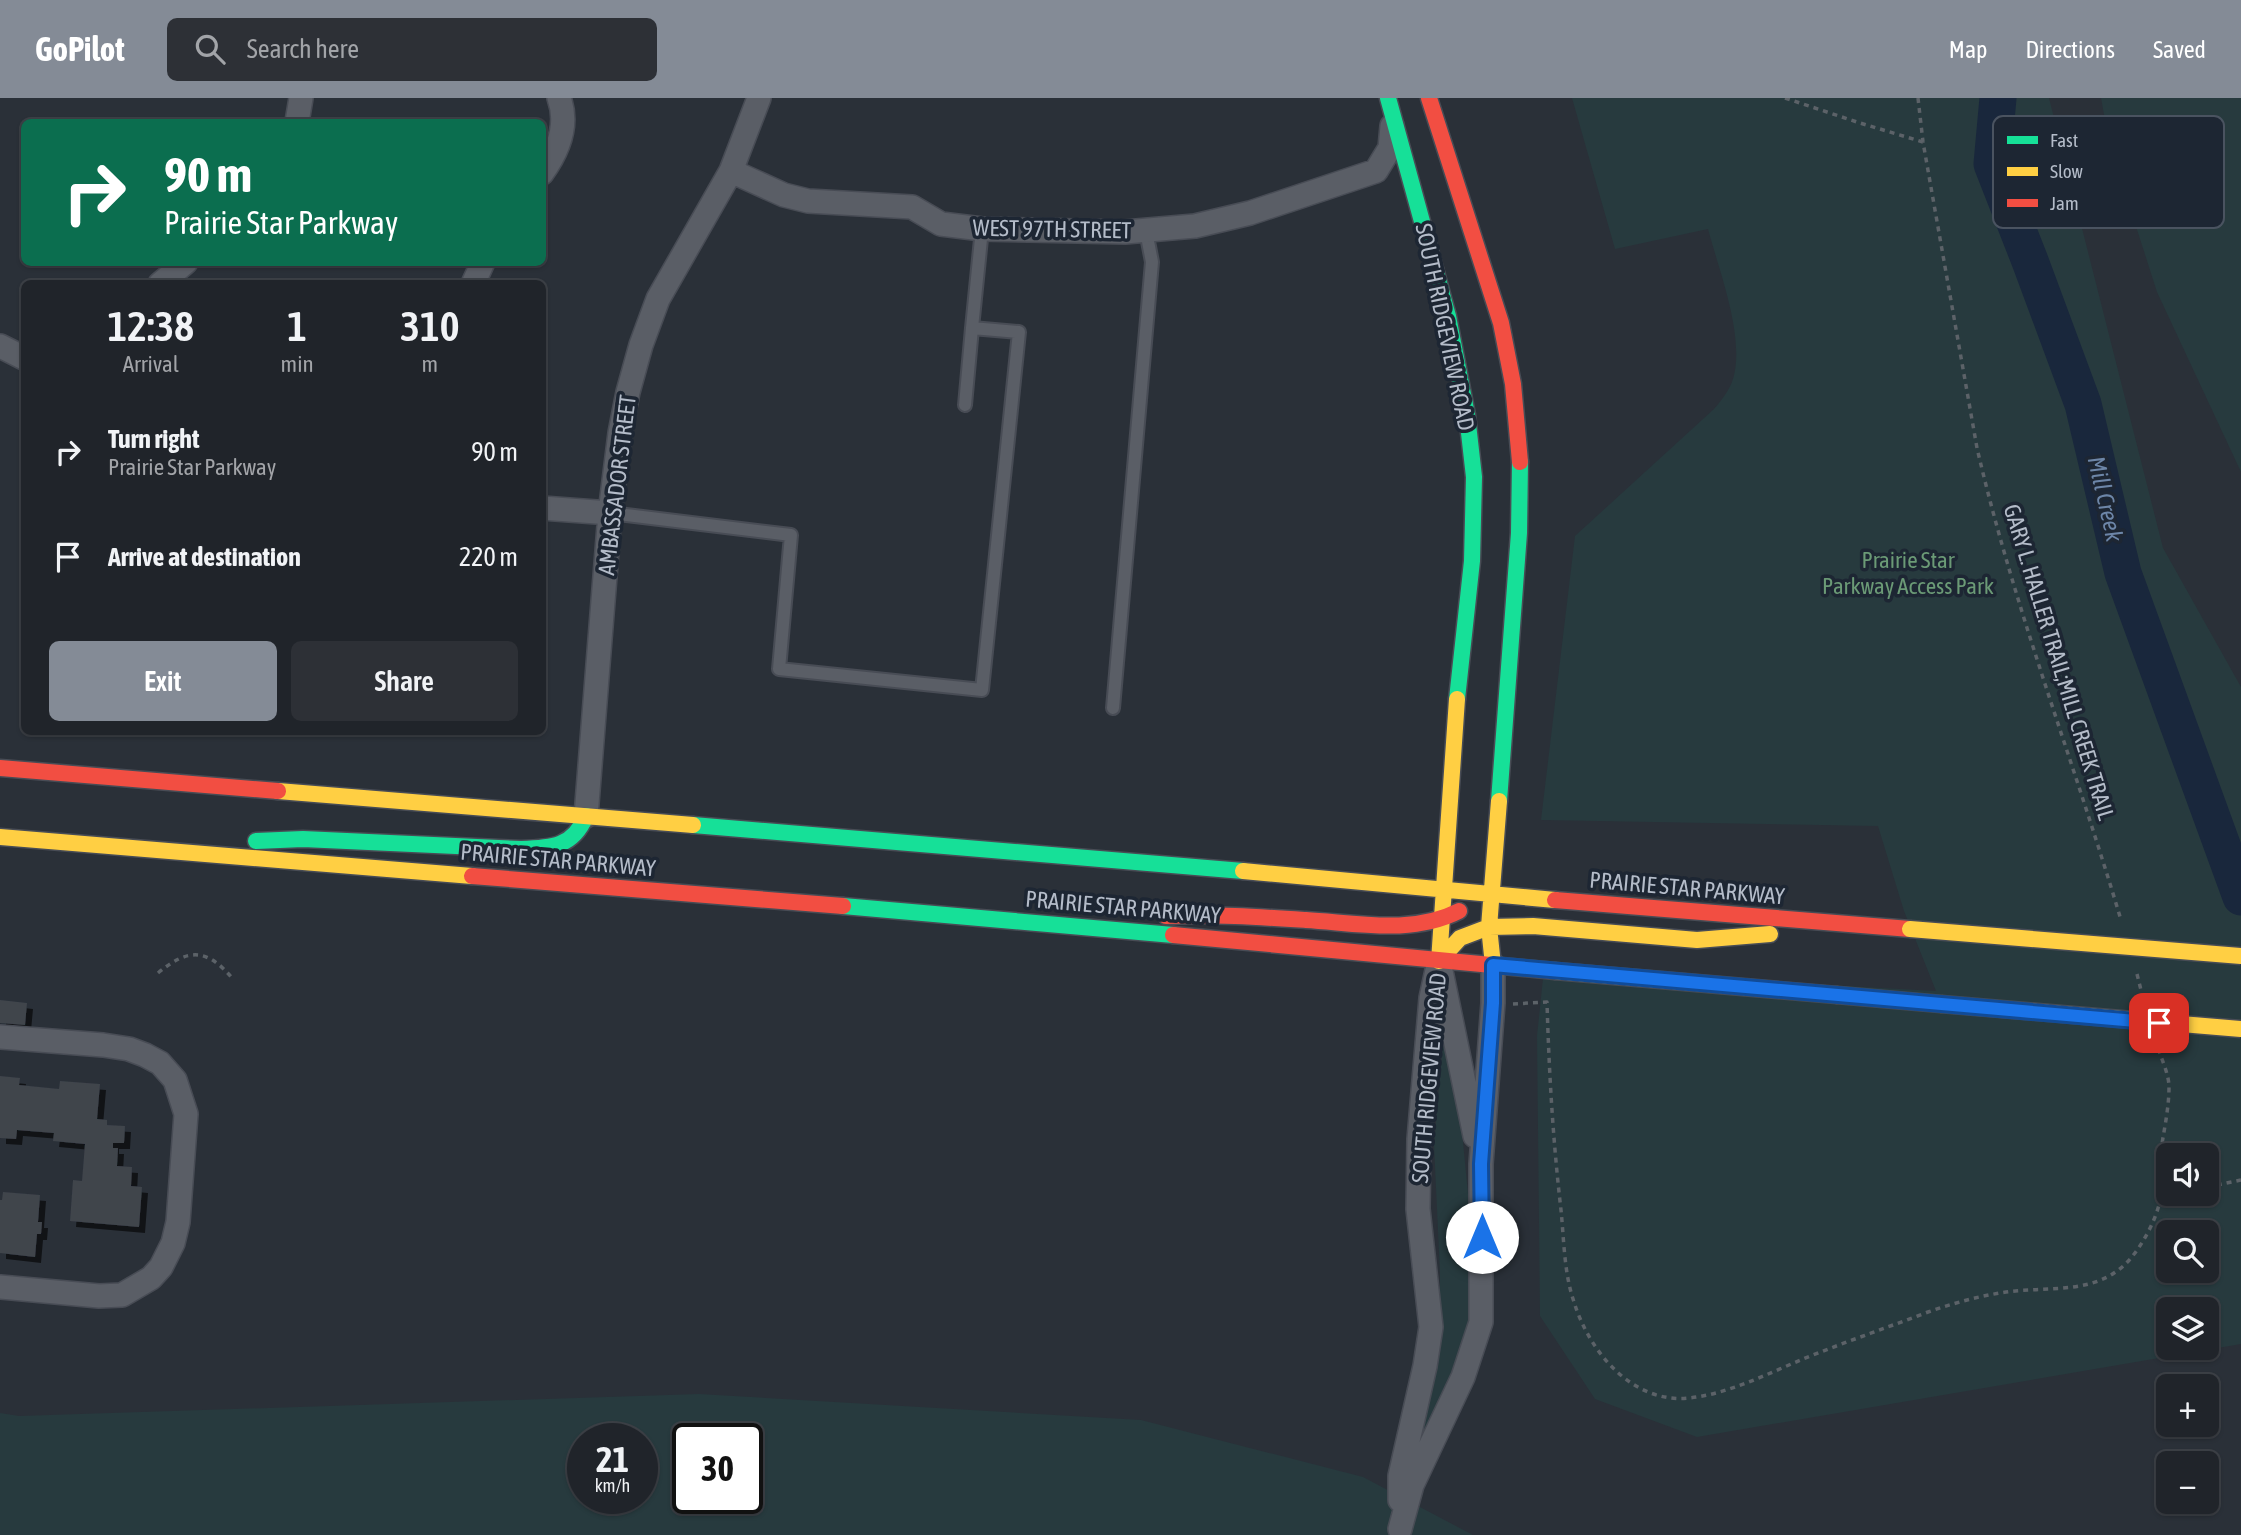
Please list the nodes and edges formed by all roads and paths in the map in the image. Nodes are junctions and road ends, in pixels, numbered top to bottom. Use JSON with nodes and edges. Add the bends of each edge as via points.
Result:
{"nodes":[{"id":1,"x":301,"y":98,"type":"edge"},
{"id":2,"x":559,"y":98,"type":"edge"},
{"id":3,"x":759,"y":98,"type":"edge"},
{"id":4,"x":1429,"y":98,"type":"edge"},
{"id":5,"x":1785,"y":98,"type":"edge"},
{"id":6,"x":1918,"y":98,"type":"edge"},
{"id":7,"x":1390,"y":108,"type":"edge"},
{"id":8,"x":298,"y":119,"type":"edge"},
{"id":9,"x":1923,"y":142,"type":"junction"},
{"id":10,"x":546,"y":167,"type":"edge"},
{"id":11,"x":731,"y":171,"type":"junction"},
{"id":12,"x":1376,"y":172,"type":"junction"},
{"id":13,"x":1415,"y":193,"type":"junction"},
{"id":14,"x":982,"y":229,"type":"junction"},
{"id":15,"x":1146,"y":231,"type":"junction"},
{"id":16,"x":181,"y":266,"type":"edge"},
{"id":17,"x":165,"y":280,"type":"edge"},
{"id":18,"x":972,"y":328,"type":"junction"},
{"id":19,"x":0,"y":346,"type":"edge"},
{"id":20,"x":21,"y":356,"type":"edge"},
{"id":21,"x":965,"y":405,"type":"dead end"},
{"id":22,"x":546,"y":508,"type":"edge"},
{"id":23,"x":610,"y":513,"type":"junction"},
{"id":24,"x":1113,"y":708,"type":"dead end"},
{"id":25,"x":0,"y":768,"type":"edge"},
{"id":26,"x":130,"y":777,"type":"junction"},
{"id":27,"x":0,"y":779,"type":"edge"},
{"id":28,"x":586,"y":816,"type":"junction"},
{"id":29,"x":0,"y":837,"type":"edge"},
{"id":30,"x":203,"y":854,"type":"junction"},
{"id":31,"x":1377,"y":885,"type":"junction"},
{"id":32,"x":1443,"y":891,"type":"junction"},
{"id":33,"x":1492,"y":895,"type":"junction"},
{"id":34,"x":1412,"y":913,"type":"junction"},
{"id":35,"x":1441,"y":920,"type":"junction"},
{"id":36,"x":2121,"y":920,"type":"dead end"},
{"id":37,"x":1836,"y":923,"type":"junction"},
{"id":38,"x":1489,"y":927,"type":"junction"},
{"id":39,"x":1106,"y":928,"type":"junction"},
{"id":40,"x":2241,"y":956,"type":"edge"},
{"id":41,"x":1439,"y":961,"type":"junction"},
{"id":42,"x":1493,"y":965,"type":"junction"},
{"id":43,"x":2136,"y":971,"type":"dead end"},
{"id":44,"x":158,"y":973,"type":"dead end"},
{"id":45,"x":232,"y":978,"type":"dead end"},
{"id":46,"x":2143,"y":996,"type":"dead end"},
{"id":47,"x":1512,"y":1004,"type":"dead end"},
{"id":48,"x":2241,"y":1030,"type":"edge"},
{"id":49,"x":0,"y":1037,"type":"edge"},
{"id":50,"x":2158,"y":1047,"type":"dead end"},
{"id":51,"x":2162,"y":1143,"type":"edge"},
{"id":52,"x":1481,"y":1164,"type":"junction"},
{"id":53,"x":2241,"y":1180,"type":"edge"},
{"id":54,"x":2219,"y":1185,"type":"edge"},
{"id":55,"x":2157,"y":1206,"type":"edge"},
{"id":56,"x":0,"y":1287,"type":"edge"},
{"id":57,"x":1400,"y":1532,"type":"edge"}],
"edges":[{"from":1,"to":8,"type":"street"},
{"from":2,"to":10,"type":"street","via":[[562,132]]},
{"from":3,"to":11,"type":"street","name":"AMBASSADOR STREET"},
{"from":4,"to":33,"type":"main road","name":"SOUTH RIDGEVIEW ROAD","via":[[1502,323],[1520,454],[1519,533]]},
{"from":5,"to":9,"type":"path"},
{"from":6,"to":9,"type":"path","name":"GARY L. HALLER TRAIL;MILL CREEK TRAIL"},
{"from":7,"to":12,"type":"street","via":[[1390,148]]},
{"from":7,"to":13,"type":"main road","name":"SOUTH RIDGEVIEW ROAD"},
{"from":9,"to":36,"type":"path","name":"GARY L. HALLER TRAIL;MILL CREEK TRAIL","via":[[1984,480]]},
{"from":11,"to":14,"type":"street","name":"WEST 97TH STREET","via":[[808,201],[912,207],[941,224]]},
{"from":11,"to":23,"type":"street","name":"AMBASSADOR STREET","via":[[658,299],[641,345],[620,433]]},
{"from":12,"to":13,"type":"street"},
{"from":12,"to":15,"type":"street","name":"WEST 97TH STREET","via":[[1250,213]]},
{"from":13,"to":32,"type":"main road","name":"SOUTH RIDGEVIEW ROAD","via":[[1448,316],[1474,477],[1472,561]]},
{"from":14,"to":15,"type":"street","name":"WEST 97TH STREET"},
{"from":14,"to":18,"type":"lane"},
{"from":15,"to":24,"type":"lane","via":[[1152,262]]},
{"from":16,"to":17,"type":"street"},
{"from":18,"to":21,"type":"lane"},
{"from":18,"to":23,"type":"lane","via":[[1019,332],[982,690],[779,669],[791,535]]},
{"from":19,"to":20,"type":"street"},
{"from":22,"to":23,"type":"street"},
{"from":23,"to":28,"type":"street","name":"AMBASSADOR STREET"},
{"from":25,"to":26,"type":"main road","name":"PRAIRIE STAR PARKWAY"},
{"from":26,"to":27,"type":"main road"},
{"from":26,"to":28,"type":"main road","name":"PRAIRIE STAR PARKWAY"},
{"from":28,"to":30,"type":"main road","via":[[571,840],[551,848],[303,839],[230,843]]},
{"from":28,"to":31,"type":"main road","name":"PRAIRIE STAR PARKWAY"},
{"from":29,"to":30,"type":"main road","name":"PRAIRIE STAR PARKWAY"},
{"from":30,"to":39,"type":"main road","name":"PRAIRIE STAR PARKWAY"},
{"from":31,"to":32,"type":"main road","name":"PRAIRIE STAR PARKWAY"},
{"from":31,"to":34,"type":"main road"},
{"from":32,"to":33,"type":"main road","name":"PRAIRIE STAR PARKWAY"},
{"from":32,"to":35,"type":"main road","name":"SOUTH RIDGEVIEW ROAD"},
{"from":33,"to":35,"type":"main road"},
{"from":33,"to":37,"type":"main road","name":"PRAIRIE STAR PARKWAY"},
{"from":33,"to":38,"type":"main road","name":"SOUTH RIDGEVIEW ROAD"},
{"from":34,"to":35,"type":"main road"},
{"from":34,"to":39,"type":"main road","via":[[1408,926],[1216,914],[1151,916]]},
{"from":34,"to":41,"type":"main road"},
{"from":35,"to":41,"type":"main road","name":"SOUTH RIDGEVIEW ROAD"},
{"from":37,"to":38,"type":"main road","via":[[1697,940],[1532,926]]},
{"from":37,"to":40,"type":"main road","name":"PRAIRIE STAR PARKWAY","bridge":true},
{"from":38,"to":41,"type":"main road","via":[[1460,938]]},
{"from":38,"to":42,"type":"main road","name":"SOUTH RIDGEVIEW ROAD"},
{"from":39,"to":41,"type":"main road","name":"PRAIRIE STAR PARKWAY"},
{"from":41,"to":42,"type":"main road","name":"PRAIRIE STAR PARKWAY"},
{"from":41,"to":52,"type":"street"},
{"from":41,"to":57,"type":"street","name":"SOUTH RIDGEVIEW ROAD","via":[[1431,998],[1419,1139],[1418,1209],[1431,1327],[1400,1476]]},
{"from":42,"to":48,"type":"main road","name":"PRAIRIE STAR PARKWAY","bridge":true},
{"from":42,"to":52,"type":"street","name":"SOUTH RIDGEVIEW ROAD"},
{"from":43,"to":46,"type":"path"},
{"from":44,"to":45,"type":"path","via":[[175,959],[205,956]]},
{"from":47,"to":55,"type":"path","via":[[1547,1002],[1552,1128],[1573,1300],[1597,1351],[1647,1392],[1687,1399],[1711,1394],[1957,1302],[2089,1285],[2128,1262],[2143,1242]]},
{"from":49,"to":56,"type":"street","via":[[130,1049],[160,1063],[175,1080],[186,1114],[178,1222],[161,1267],[122,1295]]},
{"from":50,"to":51,"type":"path","via":[[2169,1085]]},
{"from":52,"to":57,"type":"street","name":"SOUTH RIDGEVIEW ROAD","via":[[1481,1322],[1463,1377],[1412,1485]]},
{"from":53,"to":54,"type":"path"}]}
